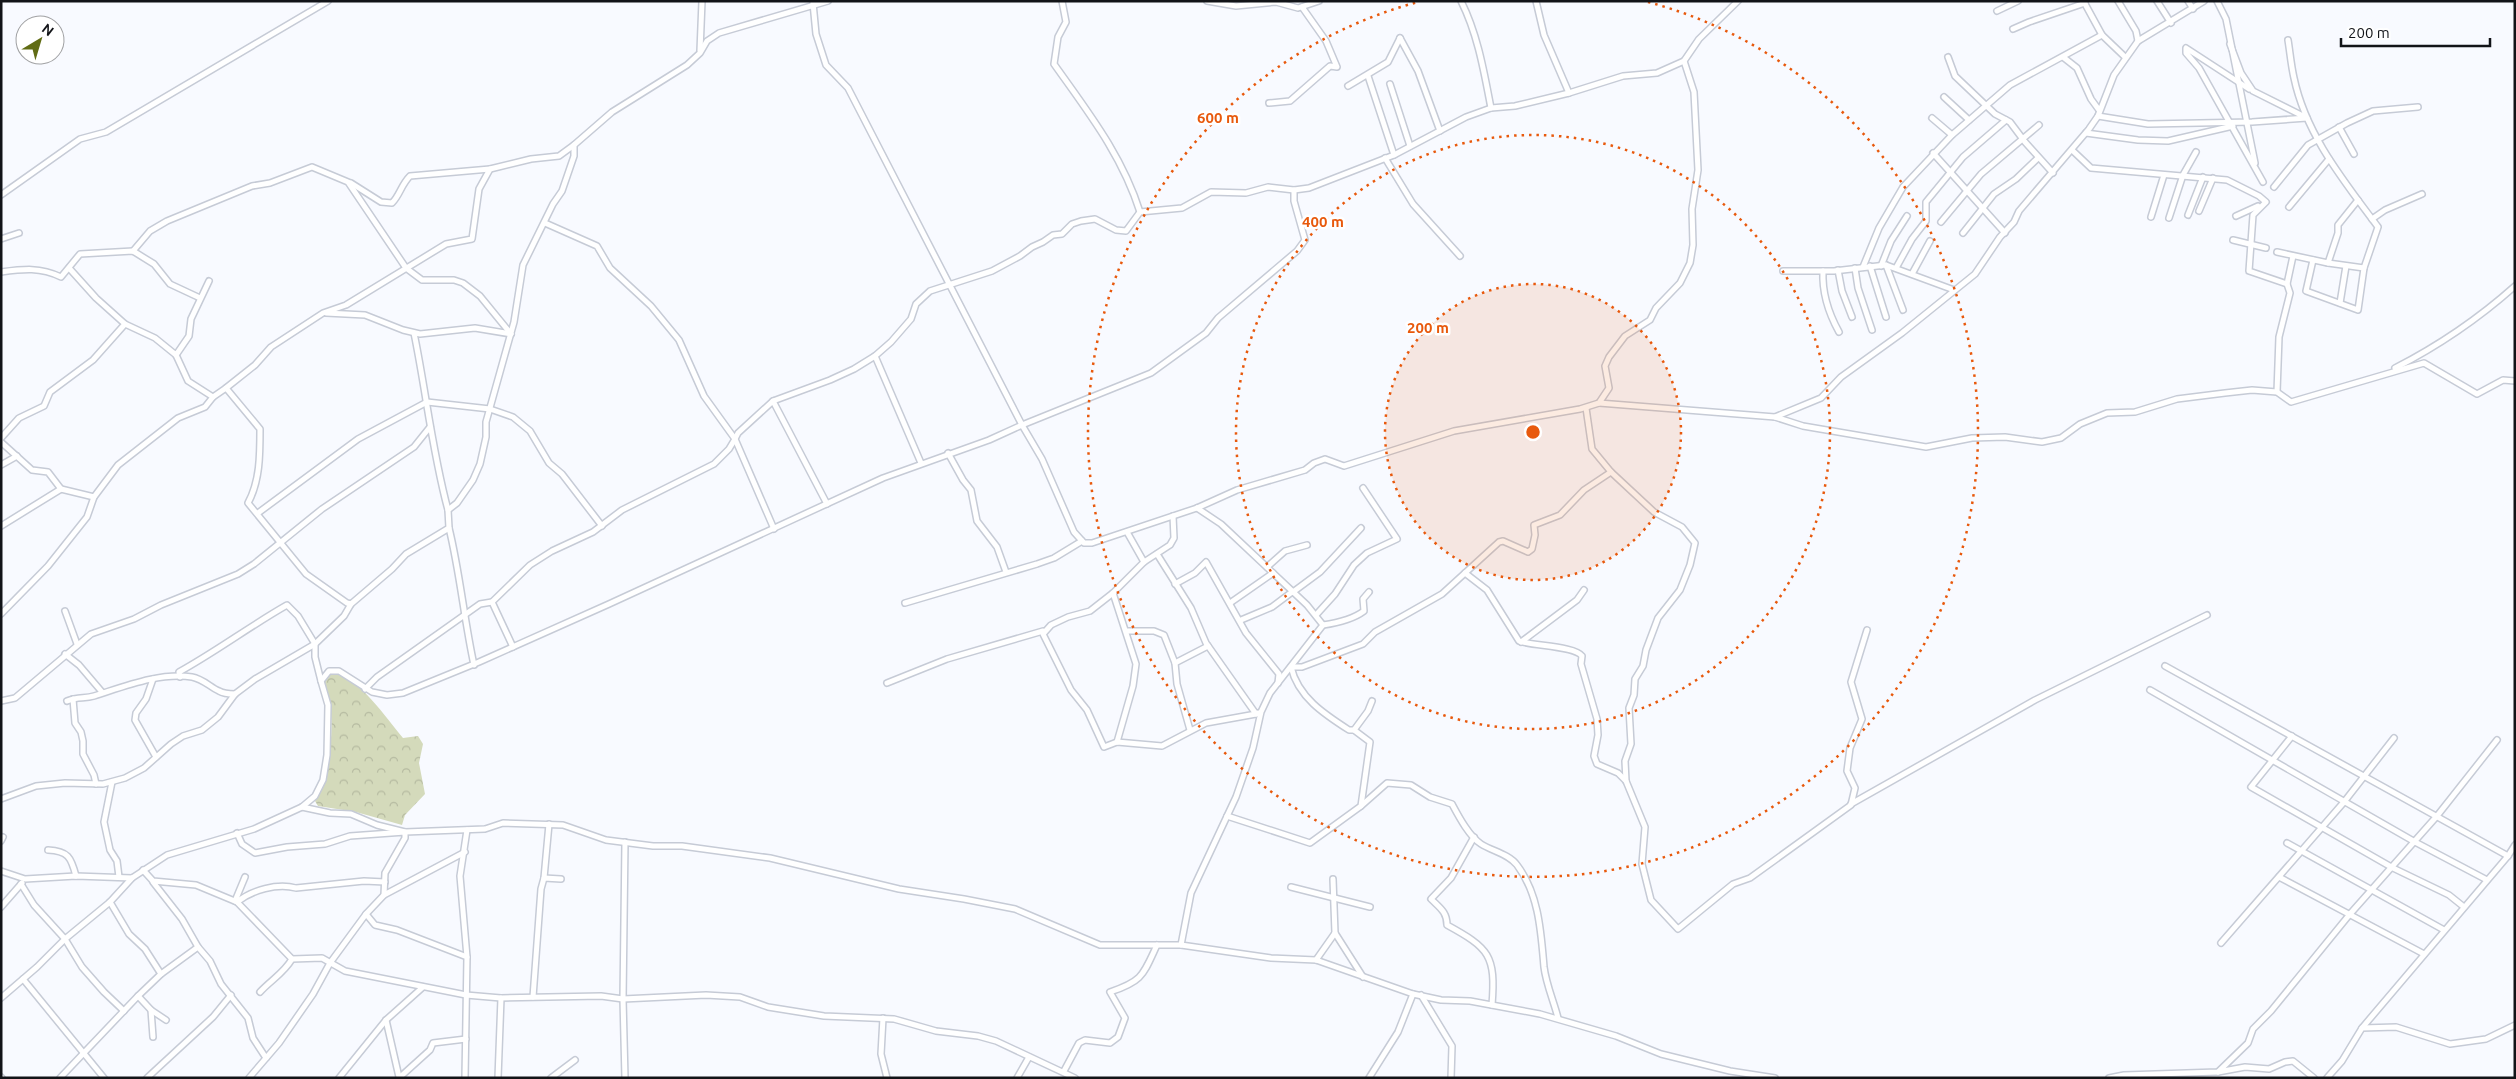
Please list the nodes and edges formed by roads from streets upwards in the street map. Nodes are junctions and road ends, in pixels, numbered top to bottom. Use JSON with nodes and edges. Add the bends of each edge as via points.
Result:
{"nodes":[{"id":1,"x":328,"y":1,"type":"edge"},
{"id":2,"x":702,"y":1,"type":"edge"},
{"id":3,"x":828,"y":1,"type":"edge"},
{"id":4,"x":1062,"y":1,"type":"edge"},
{"id":5,"x":1207,"y":1,"type":"edge"},
{"id":6,"x":1318,"y":1,"type":"edge"},
{"id":7,"x":1461,"y":1,"type":"edge"},
{"id":8,"x":1536,"y":1,"type":"edge"},
{"id":9,"x":1738,"y":1,"type":"edge"},
{"id":10,"x":2018,"y":1,"type":"edge"},
{"id":11,"x":2118,"y":1,"type":"edge"},
{"id":12,"x":2157,"y":1,"type":"edge"},
{"id":13,"x":2188,"y":1,"type":"edge"},
{"id":14,"x":2204,"y":1,"type":"edge"},
{"id":15,"x":2217,"y":1,"type":"edge"},
{"id":16,"x":2084,"y":2,"type":"edge"},
{"id":17,"x":813,"y":3,"type":"edge"},
{"id":18,"x":1302,"y":7,"type":"junction"},
{"id":19,"x":2193,"y":9,"type":"junction"},
{"id":20,"x":1997,"y":11,"type":"dead end"},
{"id":21,"x":2171,"y":23,"type":"junction"},
{"id":22,"x":2013,"y":29,"type":"dead end"},
{"id":23,"x":2102,"y":35,"type":"junction"},
{"id":24,"x":2288,"y":40,"type":"dead end"},
{"id":25,"x":2138,"y":41,"type":"junction"},
{"id":26,"x":2230,"y":44,"type":"junction"},
{"id":27,"x":700,"y":53,"type":"junction"},
{"id":28,"x":1948,"y":57,"type":"dead end"},
{"id":29,"x":2063,"y":57,"type":"junction"},
{"id":30,"x":2125,"y":57,"type":"junction"},
{"id":31,"x":1684,"y":61,"type":"junction"},
{"id":32,"x":1368,"y":76,"type":"junction"},
{"id":33,"x":2237,"y":82,"type":"junction"},
{"id":34,"x":1390,"y":84,"type":"dead end"},
{"id":35,"x":1348,"y":86,"type":"dead end"},
{"id":36,"x":2253,"y":91,"type":"junction"},
{"id":37,"x":1570,"y":93,"type":"junction"},
{"id":38,"x":1944,"y":98,"type":"dead end"},
{"id":39,"x":1269,"y":103,"type":"dead end"},
{"id":40,"x":1986,"y":105,"type":"junction"},
{"id":41,"x":2418,"y":107,"type":"dead end"},
{"id":42,"x":1491,"y":108,"type":"junction"},
{"id":43,"x":2098,"y":113,"type":"junction"},
{"id":44,"x":1932,"y":118,"type":"dead end"},
{"id":45,"x":2307,"y":118,"type":"junction"},
{"id":46,"x":1969,"y":120,"type":"junction"},
{"id":47,"x":2006,"y":120,"type":"junction"},
{"id":48,"x":2246,"y":122,"type":"junction"},
{"id":49,"x":2230,"y":124,"type":"junction"},
{"id":50,"x":2039,"y":125,"type":"dead end"},
{"id":51,"x":2339,"y":127,"type":"junction"},
{"id":52,"x":1440,"y":131,"type":"junction"},
{"id":53,"x":2086,"y":133,"type":"junction"},
{"id":54,"x":1952,"y":135,"type":"junction"},
{"id":55,"x":2318,"y":139,"type":"junction"},
{"id":56,"x":2023,"y":140,"type":"junction"},
{"id":57,"x":574,"y":145,"type":"junction"},
{"id":58,"x":1410,"y":146,"type":"junction"},
{"id":59,"x":2072,"y":150,"type":"junction"},
{"id":60,"x":2196,"y":152,"type":"dead end"},
{"id":61,"x":1933,"y":153,"type":"junction"},
{"id":62,"x":2354,"y":154,"type":"dead end"},
{"id":63,"x":1394,"y":155,"type":"junction"},
{"id":64,"x":1385,"y":158,"type":"junction"},
{"id":65,"x":2038,"y":158,"type":"junction"},
{"id":66,"x":2329,"y":159,"type":"junction"},
{"id":67,"x":2256,"y":168,"type":"junction"},
{"id":68,"x":490,"y":169,"type":"junction"},
{"id":69,"x":1949,"y":173,"type":"junction"},
{"id":70,"x":2053,"y":173,"type":"junction"},
{"id":71,"x":2164,"y":175,"type":"junction"},
{"id":72,"x":2184,"y":175,"type":"junction"},
{"id":73,"x":2203,"y":177,"type":"junction"},
{"id":74,"x":2213,"y":178,"type":"junction"},
{"id":75,"x":348,"y":182,"type":"junction"},
{"id":76,"x":2263,"y":182,"type":"dead end"},
{"id":77,"x":2274,"y":187,"type":"dead end"},
{"id":78,"x":1294,"y":190,"type":"junction"},
{"id":79,"x":1966,"y":191,"type":"junction"},
{"id":80,"x":1,"y":194,"type":"edge"},
{"id":81,"x":2422,"y":194,"type":"dead end"},
{"id":82,"x":2358,"y":200,"type":"junction"},
{"id":83,"x":2262,"y":205,"type":"junction"},
{"id":84,"x":2289,"y":207,"type":"dead end"},
{"id":85,"x":1982,"y":210,"type":"junction"},
{"id":86,"x":2199,"y":211,"type":"dead end"},
{"id":87,"x":1140,"y":212,"type":"junction"},
{"id":88,"x":2188,"y":215,"type":"dead end"},
{"id":89,"x":1907,"y":216,"type":"dead end"},
{"id":90,"x":2236,"y":216,"type":"dead end"},
{"id":91,"x":2151,"y":217,"type":"dead end"},
{"id":92,"x":2169,"y":218,"type":"dead end"},
{"id":93,"x":2372,"y":219,"type":"junction"},
{"id":94,"x":1941,"y":222,"type":"dead end"},
{"id":95,"x":545,"y":223,"type":"junction"},
{"id":96,"x":19,"y":233,"type":"dead end"},
{"id":97,"x":1963,"y":233,"type":"dead end"},
{"id":98,"x":2004,"y":233,"type":"junction"},
{"id":99,"x":1,"y":239,"type":"edge"},
{"id":100,"x":2233,"y":240,"type":"dead end"},
{"id":101,"x":1930,"y":241,"type":"dead end"},
{"id":102,"x":2251,"y":245,"type":"junction"},
{"id":103,"x":2266,"y":248,"type":"dead end"},
{"id":104,"x":133,"y":251,"type":"junction"},
{"id":105,"x":2277,"y":252,"type":"dead end"},
{"id":106,"x":1460,"y":256,"type":"dead end"},
{"id":107,"x":2293,"y":256,"type":"junction"},
{"id":108,"x":2313,"y":260,"type":"junction"},
{"id":109,"x":2328,"y":263,"type":"junction"},
{"id":110,"x":1870,"y":266,"type":"junction"},
{"id":111,"x":1883,"y":266,"type":"junction"},
{"id":112,"x":2346,"y":266,"type":"junction"},
{"id":113,"x":1863,"y":267,"type":"junction"},
{"id":114,"x":69,"y":268,"type":"junction"},
{"id":115,"x":406,"y":268,"type":"junction"},
{"id":116,"x":1854,"y":268,"type":"junction"},
{"id":117,"x":1896,"y":268,"type":"junction"},
{"id":118,"x":2364,"y":268,"type":"junction"},
{"id":119,"x":1838,"y":270,"type":"junction"},
{"id":120,"x":1783,"y":271,"type":"dead end"},
{"id":121,"x":1823,"y":271,"type":"junction"},
{"id":122,"x":1,"y":272,"type":"edge"},
{"id":123,"x":1912,"y":274,"type":"junction"},
{"id":124,"x":208,"y":281,"type":"dead end"},
{"id":125,"x":949,"y":284,"type":"junction"},
{"id":126,"x":2287,"y":284,"type":"junction"},
{"id":127,"x":2515,"y":286,"type":"edge"},
{"id":128,"x":1954,"y":290,"type":"junction"},
{"id":129,"x":200,"y":298,"type":"junction"},
{"id":130,"x":2340,"y":304,"type":"junction"},
{"id":131,"x":1903,"y":310,"type":"dead end"},
{"id":132,"x":323,"y":313,"type":"junction"},
{"id":133,"x":1852,"y":317,"type":"dead end"},
{"id":134,"x":1886,"y":317,"type":"dead end"},
{"id":135,"x":125,"y":324,"type":"junction"},
{"id":136,"x":1872,"y":330,"type":"dead end"},
{"id":137,"x":1839,"y":332,"type":"dead end"},
{"id":138,"x":414,"y":333,"type":"junction"},
{"id":139,"x":511,"y":334,"type":"junction"},
{"id":140,"x":176,"y":355,"type":"junction"},
{"id":141,"x":875,"y":356,"type":"junction"},
{"id":142,"x":2383,"y":374,"type":"junction"},
{"id":143,"x":2515,"y":381,"type":"edge"},
{"id":144,"x":226,"y":388,"type":"junction"},
{"id":145,"x":2277,"y":392,"type":"junction"},
{"id":146,"x":212,"y":398,"type":"junction"},
{"id":147,"x":773,"y":401,"type":"junction"},
{"id":148,"x":427,"y":402,"type":"junction"},
{"id":149,"x":1599,"y":403,"type":"junction"},
{"id":150,"x":1586,"y":408,"type":"junction"},
{"id":151,"x":490,"y":409,"type":"junction"},
{"id":152,"x":1775,"y":417,"type":"junction"},
{"id":153,"x":1022,"y":425,"type":"junction"},
{"id":154,"x":430,"y":427,"type":"junction"},
{"id":155,"x":735,"y":439,"type":"junction"},
{"id":156,"x":1,"y":440,"type":"edge"},
{"id":157,"x":948,"y":453,"type":"junction"},
{"id":158,"x":17,"y":456,"type":"junction"},
{"id":159,"x":921,"y":463,"type":"junction"},
{"id":160,"x":1,"y":464,"type":"edge"},
{"id":161,"x":1611,"y":472,"type":"junction"},
{"id":162,"x":1363,"y":488,"type":"dead end"},
{"id":163,"x":61,"y":489,"type":"junction"},
{"id":164,"x":94,"y":497,"type":"junction"},
{"id":165,"x":828,"y":504,"type":"junction"},
{"id":166,"x":1197,"y":508,"type":"junction"},
{"id":167,"x":448,"y":510,"type":"junction"},
{"id":168,"x":258,"y":513,"type":"junction"},
{"id":169,"x":1173,"y":516,"type":"junction"},
{"id":170,"x":1,"y":526,"type":"edge"},
{"id":171,"x":602,"y":526,"type":"junction"},
{"id":172,"x":449,"y":528,"type":"junction"},
{"id":173,"x":1361,"y":528,"type":"dead end"},
{"id":174,"x":774,"y":529,"type":"junction"},
{"id":175,"x":1127,"y":532,"type":"junction"},
{"id":176,"x":1082,"y":541,"type":"junction"},
{"id":177,"x":280,"y":542,"type":"junction"},
{"id":178,"x":1307,"y":545,"type":"dead end"},
{"id":179,"x":1156,"y":554,"type":"junction"},
{"id":180,"x":1144,"y":562,"type":"junction"},
{"id":181,"x":1267,"y":567,"type":"junction"},
{"id":182,"x":1006,"y":572,"type":"junction"},
{"id":183,"x":1273,"y":573,"type":"junction"},
{"id":184,"x":1465,"y":573,"type":"junction"},
{"id":185,"x":1174,"y":584,"type":"junction"},
{"id":186,"x":1584,"y":590,"type":"dead end"},
{"id":187,"x":1113,"y":592,"type":"junction"},
{"id":188,"x":1293,"y":592,"type":"junction"},
{"id":189,"x":1369,"y":592,"type":"dead end"},
{"id":190,"x":492,"y":602,"type":"junction"},
{"id":191,"x":905,"y":603,"type":"dead end"},
{"id":192,"x":1230,"y":603,"type":"junction"},
{"id":193,"x":352,"y":604,"type":"junction"},
{"id":194,"x":65,"y":612,"type":"dead end"},
{"id":195,"x":1,"y":614,"type":"edge"},
{"id":196,"x":464,"y":615,"type":"junction"},
{"id":197,"x":2208,"y":615,"type":"dead end"},
{"id":198,"x":1316,"y":616,"type":"junction"},
{"id":199,"x":1241,"y":620,"type":"junction"},
{"id":200,"x":1323,"y":625,"type":"junction"},
{"id":201,"x":1867,"y":630,"type":"dead end"},
{"id":202,"x":1043,"y":631,"type":"junction"},
{"id":203,"x":1127,"y":631,"type":"junction"},
{"id":204,"x":1521,"y":642,"type":"junction"},
{"id":205,"x":77,"y":644,"type":"junction"},
{"id":206,"x":314,"y":644,"type":"junction"},
{"id":207,"x":513,"y":646,"type":"junction"},
{"id":208,"x":1208,"y":646,"type":"junction"},
{"id":209,"x":65,"y":654,"type":"junction"},
{"id":210,"x":1175,"y":664,"type":"junction"},
{"id":211,"x":474,"y":665,"type":"junction"},
{"id":212,"x":2165,"y":666,"type":"dead end"},
{"id":213,"x":1291,"y":667,"type":"junction"},
{"id":214,"x":180,"y":676,"type":"junction"},
{"id":215,"x":154,"y":679,"type":"junction"},
{"id":216,"x":321,"y":680,"type":"junction"},
{"id":217,"x":887,"y":683,"type":"dead end"},
{"id":218,"x":1278,"y":683,"type":"junction"},
{"id":219,"x":365,"y":689,"type":"junction"},
{"id":220,"x":2150,"y":690,"type":"dead end"},
{"id":221,"x":102,"y":692,"type":"junction"},
{"id":222,"x":234,"y":694,"type":"junction"},
{"id":223,"x":1,"y":701,"type":"edge"},
{"id":224,"x":1372,"y":701,"type":"dead end"},
{"id":225,"x":1259,"y":713,"type":"junction"},
{"id":226,"x":1190,"y":730,"type":"junction"},
{"id":227,"x":1354,"y":730,"type":"junction"},
{"id":228,"x":2292,"y":736,"type":"junction"},
{"id":229,"x":2394,"y":738,"type":"dead end"},
{"id":230,"x":2497,"y":740,"type":"dead end"},
{"id":231,"x":1117,"y":742,"type":"junction"},
{"id":232,"x":156,"y":757,"type":"junction"},
{"id":233,"x":2272,"y":760,"type":"junction"},
{"id":234,"x":2364,"y":776,"type":"junction"},
{"id":235,"x":1626,"y":781,"type":"junction"},
{"id":236,"x":112,"y":782,"type":"junction"},
{"id":237,"x":96,"y":784,"type":"junction"},
{"id":238,"x":1,"y":799,"type":"edge"},
{"id":239,"x":2344,"y":802,"type":"junction"},
{"id":240,"x":1850,"y":804,"type":"junction"},
{"id":241,"x":1361,"y":806,"type":"junction"},
{"id":242,"x":302,"y":807,"type":"junction"},
{"id":243,"x":1227,"y":816,"type":"junction"},
{"id":244,"x":2437,"y":816,"type":"junction"},
{"id":245,"x":549,"y":824,"type":"junction"},
{"id":246,"x":2322,"y":828,"type":"junction"},
{"id":247,"x":467,"y":830,"type":"junction"},
{"id":248,"x":406,"y":832,"type":"junction"},
{"id":249,"x":236,"y":833,"type":"junction"},
{"id":250,"x":1474,"y":837,"type":"junction"},
{"id":251,"x":625,"y":842,"type":"junction"},
{"id":252,"x":2415,"y":842,"type":"junction"},
{"id":253,"x":2287,"y":843,"type":"dead end"},
{"id":254,"x":2515,"y":845,"type":"edge"},
{"id":255,"x":48,"y":850,"type":"dead end"},
{"id":256,"x":465,"y":852,"type":"junction"},
{"id":257,"x":2302,"y":852,"type":"junction"},
{"id":258,"x":2508,"y":856,"type":"junction"},
{"id":259,"x":2393,"y":868,"type":"junction"},
{"id":260,"x":143,"y":870,"type":"junction"},
{"id":261,"x":1,"y":871,"type":"edge"},
{"id":262,"x":76,"y":876,"type":"junction"},
{"id":263,"x":2279,"y":877,"type":"junction"},
{"id":264,"x":119,"y":878,"type":"junction"},
{"id":265,"x":132,"y":878,"type":"junction"},
{"id":266,"x":245,"y":878,"type":"dead end"},
{"id":267,"x":544,"y":878,"type":"junction"},
{"id":268,"x":562,"y":879,"type":"dead end"},
{"id":269,"x":1333,"y":879,"type":"dead end"},
{"id":270,"x":2487,"y":880,"type":"junction"},
{"id":271,"x":23,"y":882,"type":"junction"},
{"id":272,"x":153,"y":882,"type":"junction"},
{"id":273,"x":385,"y":882,"type":"junction"},
{"id":274,"x":1291,"y":887,"type":"dead end"},
{"id":275,"x":2372,"y":892,"type":"junction"},
{"id":276,"x":384,"y":895,"type":"junction"},
{"id":277,"x":1333,"y":898,"type":"junction"},
{"id":278,"x":110,"y":902,"type":"junction"},
{"id":279,"x":236,"y":902,"type":"junction"},
{"id":280,"x":1,"y":907,"type":"edge"},
{"id":281,"x":1370,"y":907,"type":"dead end"},
{"id":282,"x":2464,"y":907,"type":"junction"},
{"id":283,"x":366,"y":914,"type":"junction"},
{"id":284,"x":2350,"y":914,"type":"junction"},
{"id":285,"x":2444,"y":930,"type":"junction"},
{"id":286,"x":1335,"y":934,"type":"junction"},
{"id":287,"x":65,"y":939,"type":"junction"},
{"id":288,"x":2221,"y":942,"type":"dead end"},
{"id":289,"x":1157,"y":945,"type":"junction"},
{"id":290,"x":1181,"y":945,"type":"junction"},
{"id":291,"x":198,"y":947,"type":"junction"},
{"id":292,"x":2424,"y":954,"type":"junction"},
{"id":293,"x":466,"y":957,"type":"junction"},
{"id":294,"x":292,"y":959,"type":"junction"},
{"id":295,"x":1316,"y":960,"type":"junction"},
{"id":296,"x":330,"y":962,"type":"junction"},
{"id":297,"x":162,"y":974,"type":"junction"},
{"id":298,"x":1363,"y":977,"type":"junction"},
{"id":299,"x":23,"y":979,"type":"junction"},
{"id":300,"x":422,"y":987,"type":"junction"},
{"id":301,"x":260,"y":992,"type":"dead end"},
{"id":302,"x":1413,"y":994,"type":"junction"},
{"id":303,"x":231,"y":995,"type":"junction"},
{"id":304,"x":466,"y":995,"type":"junction"},
{"id":305,"x":138,"y":996,"type":"junction"},
{"id":306,"x":1421,"y":996,"type":"junction"},
{"id":307,"x":533,"y":997,"type":"junction"},
{"id":308,"x":1,"y":998,"type":"edge"},
{"id":309,"x":501,"y":998,"type":"junction"},
{"id":310,"x":622,"y":999,"type":"junction"},
{"id":311,"x":1492,"y":1005,"type":"junction"},
{"id":312,"x":151,"y":1010,"type":"junction"},
{"id":313,"x":124,"y":1011,"type":"junction"},
{"id":314,"x":883,"y":1018,"type":"junction"},
{"id":315,"x":1558,"y":1018,"type":"junction"},
{"id":316,"x":166,"y":1020,"type":"dead end"},
{"id":317,"x":386,"y":1020,"type":"junction"},
{"id":318,"x":2515,"y":1025,"type":"edge"},
{"id":319,"x":2362,"y":1028,"type":"junction"},
{"id":320,"x":153,"y":1037,"type":"dead end"},
{"id":321,"x":466,"y":1040,"type":"junction"},
{"id":322,"x":82,"y":1053,"type":"junction"},
{"id":323,"x":1029,"y":1057,"type":"junction"},
{"id":324,"x":266,"y":1058,"type":"junction"},
{"id":325,"x":575,"y":1060,"type":"dead end"},
{"id":326,"x":1064,"y":1071,"type":"junction"},
{"id":327,"x":2218,"y":1072,"type":"junction"},
{"id":328,"x":399,"y":1077,"type":"edge"},
{"id":329,"x":60,"y":1078,"type":"edge"},
{"id":330,"x":104,"y":1078,"type":"edge"},
{"id":331,"x":146,"y":1078,"type":"edge"},
{"id":332,"x":248,"y":1078,"type":"edge"},
{"id":333,"x":339,"y":1078,"type":"edge"},
{"id":334,"x":466,"y":1078,"type":"edge"},
{"id":335,"x":498,"y":1078,"type":"edge"},
{"id":336,"x":551,"y":1078,"type":"edge"},
{"id":337,"x":625,"y":1078,"type":"edge"},
{"id":338,"x":887,"y":1078,"type":"edge"},
{"id":339,"x":1017,"y":1078,"type":"edge"},
{"id":340,"x":1075,"y":1078,"type":"edge"},
{"id":341,"x":1369,"y":1078,"type":"edge"},
{"id":342,"x":1452,"y":1078,"type":"edge"},
{"id":343,"x":1775,"y":1078,"type":"edge"},
{"id":344,"x":2108,"y":1078,"type":"edge"},
{"id":345,"x":2314,"y":1078,"type":"edge"},
{"id":346,"x":2327,"y":1078,"type":"edge"}],
"edges":[{"from":1,"to":80,"type":"street","via":[[106,132],[80,139]]},
{"from":2,"to":27,"type":"street"},
{"from":3,"to":17,"type":"street"},
{"from":4,"to":87,"type":"street","via":[[1066,22],[1058,37],[1054,64],[1107,138]]},
{"from":5,"to":18,"type":"street","via":[[1236,6],[1276,2]]},
{"from":6,"to":18,"type":"street"},
{"from":7,"to":42,"type":"street","via":[[1470,19],[1481,58]]},
{"from":8,"to":37,"type":"street","via":[[1544,35]]},
{"from":9,"to":31,"type":"street","via":[[1699,39]]},
{"from":10,"to":20,"type":"street"},
{"from":11,"to":25,"type":"street","via":[[2136,31]]},
{"from":12,"to":21,"type":"street"},
{"from":13,"to":19,"type":"street"},
{"from":14,"to":19,"type":"street"},
{"from":15,"to":26,"type":"street","via":[[2226,19]]},
{"from":16,"to":22,"type":"street"},
{"from":16,"to":23,"type":"street"},
{"from":17,"to":27,"type":"street","via":[[787,15],[720,33],[707,41]]},
{"from":17,"to":125,"type":"street","via":[[816,34],[826,65],[848,88]]},
{"from":18,"to":39,"type":"street","via":[[1326,41],[1338,67],[1330,66],[1290,101]]},
{"from":19,"to":21,"type":"street"},
{"from":21,"to":25,"type":"street"},
{"from":23,"to":29,"type":"street"},
{"from":23,"to":30,"type":"street"},
{"from":24,"to":45,"type":"street","via":[[2293,77]]},
{"from":25,"to":30,"type":"street"},
{"from":26,"to":33,"type":"street"},
{"from":26,"to":36,"type":"street","via":[[2241,73]]},
{"from":27,"to":57,"type":"street","via":[[687,65],[612,112]]},
{"from":28,"to":40,"type":"street","via":[[1955,76]]},
{"from":29,"to":40,"type":"street","via":[[2010,85]]},
{"from":29,"to":43,"type":"street","via":[[2077,68]]},
{"from":30,"to":43,"type":"street"},
{"from":31,"to":37,"type":"street","via":[[1657,73],[1623,76]]},
{"from":31,"to":149,"type":"street","via":[[1694,92],[1698,170],[1692,209],[1690,263],[1680,283],[1656,308],[1650,320],[1629,332],[1615,348],[1605,366],[1608,388]]},
{"from":32,"to":35,"type":"street"},
{"from":32,"to":52,"type":"street","via":[[1388,62],[1400,38],[1418,71]]},
{"from":32,"to":63,"type":"street"},
{"from":33,"to":36,"type":"street"},
{"from":33,"to":48,"type":"street"},
{"from":33,"to":49,"type":"street","via":[[2186,48],[2186,53],[2199,68]]},
{"from":34,"to":58,"type":"street"},
{"from":36,"to":45,"type":"street"},
{"from":37,"to":42,"type":"street","via":[[1515,106]]},
{"from":38,"to":46,"type":"street"},
{"from":40,"to":46,"type":"street"},
{"from":40,"to":47,"type":"street"},
{"from":41,"to":51,"type":"street","via":[[2373,111]]},
{"from":42,"to":52,"type":"street"},
{"from":43,"to":49,"type":"street","via":[[2148,124]]},
{"from":43,"to":53,"type":"street"},
{"from":44,"to":54,"type":"street"},
{"from":45,"to":48,"type":"street"},
{"from":45,"to":55,"type":"street"},
{"from":46,"to":54,"type":"street"},
{"from":47,"to":56,"type":"street"},
{"from":47,"to":69,"type":"street"},
{"from":48,"to":49,"type":"street"},
{"from":48,"to":67,"type":"street"},
{"from":49,"to":53,"type":"street","via":[[2168,141]]},
{"from":49,"to":67,"type":"street"},
{"from":50,"to":56,"type":"street"},
{"from":51,"to":55,"type":"street"},
{"from":51,"to":62,"type":"street"},
{"from":52,"to":58,"type":"street"},
{"from":53,"to":59,"type":"street"},
{"from":54,"to":61,"type":"street"},
{"from":55,"to":66,"type":"street"},
{"from":55,"to":77,"type":"street","via":[[2298,156]]},
{"from":56,"to":65,"type":"street"},
{"from":56,"to":79,"type":"street","via":[[1981,174]]},
{"from":57,"to":68,"type":"street","via":[[559,156]]},
{"from":57,"to":95,"type":"street","via":[[574,156],[562,191]]},
{"from":58,"to":63,"type":"street"},
{"from":59,"to":70,"type":"street"},
{"from":59,"to":71,"type":"street","via":[[2091,168]]},
{"from":60,"to":72,"type":"street"},
{"from":61,"to":69,"type":"street"},
{"from":61,"to":113,"type":"street","via":[[1903,187],[1888,211]]},
{"from":63,"to":64,"type":"street"},
{"from":64,"to":78,"type":"street","via":[[1310,188]]},
{"from":64,"to":106,"type":"street","via":[[1413,204]]},
{"from":65,"to":70,"type":"street"},
{"from":65,"to":85,"type":"street","via":[[1994,194]]},
{"from":66,"to":82,"type":"street"},
{"from":66,"to":84,"type":"street"},
{"from":67,"to":76,"type":"street"},
{"from":68,"to":75,"type":"street","via":[[410,176],[392,203],[381,202]]},
{"from":68,"to":115,"type":"street","via":[[479,189],[472,239],[446,244]]},
{"from":69,"to":79,"type":"street"},
{"from":69,"to":117,"type":"street","via":[[1926,202],[1926,221],[1912,238]]},
{"from":70,"to":98,"type":"street"},
{"from":71,"to":72,"type":"street"},
{"from":71,"to":91,"type":"street"},
{"from":72,"to":73,"type":"street"},
{"from":72,"to":92,"type":"street"},
{"from":73,"to":74,"type":"street"},
{"from":73,"to":88,"type":"street"},
{"from":74,"to":83,"type":"street","via":[[2246,188],[2266,202]]},
{"from":74,"to":86,"type":"street"},
{"from":75,"to":104,"type":"street","via":[[312,167],[270,183],[252,186],[167,221],[150,231]]},
{"from":75,"to":115,"type":"street"},
{"from":78,"to":87,"type":"street","via":[[1268,187],[1246,192],[1211,192],[1182,208]]},
{"from":78,"to":153,"type":"street","via":[[1305,240],[1297,251],[1218,318],[1206,333],[1151,373]]},
{"from":79,"to":85,"type":"street"},
{"from":79,"to":94,"type":"street"},
{"from":81,"to":93,"type":"street","via":[[2384,210]]},
{"from":82,"to":93,"type":"street"},
{"from":82,"to":109,"type":"street","via":[[2338,225]]},
{"from":83,"to":90,"type":"street"},
{"from":83,"to":102,"type":"street","via":[[2252,215]]},
{"from":85,"to":97,"type":"street"},
{"from":85,"to":98,"type":"street"},
{"from":87,"to":125,"type":"street","via":[[1126,231],[1095,220],[1081,221],[992,271]]},
{"from":89,"to":111,"type":"street","via":[[1891,241]]},
{"from":93,"to":118,"type":"street","via":[[2378,227]]},
{"from":95,"to":139,"type":"street","via":[[523,265]]},
{"from":95,"to":155,"type":"street","via":[[597,246],[610,268],[651,306],[679,340],[704,396]]},
{"from":96,"to":99,"type":"street"},
{"from":98,"to":128,"type":"street","via":[[1975,274]]},
{"from":100,"to":102,"type":"street"},
{"from":101,"to":123,"type":"street"},
{"from":102,"to":103,"type":"street"},
{"from":102,"to":126,"type":"street","via":[[2249,271]]},
{"from":104,"to":114,"type":"street","via":[[86,252]]},
{"from":104,"to":129,"type":"street","via":[[154,264],[170,284]]},
{"from":105,"to":107,"type":"street"},
{"from":107,"to":108,"type":"street"},
{"from":107,"to":126,"type":"street"},
{"from":108,"to":109,"type":"street"},
{"from":108,"to":130,"type":"street","via":[[2306,291]]},
{"from":109,"to":112,"type":"street"},
{"from":110,"to":111,"type":"street"},
{"from":110,"to":113,"type":"street"},
{"from":110,"to":134,"type":"street"},
{"from":111,"to":117,"type":"street"},
{"from":111,"to":131,"type":"street"},
{"from":112,"to":118,"type":"street"},
{"from":112,"to":130,"type":"street"},
{"from":113,"to":116,"type":"street"},
{"from":114,"to":122,"type":"street","via":[[61,277],[32,268]]},
{"from":114,"to":135,"type":"street"},
{"from":115,"to":132,"type":"street","via":[[346,305]]},
{"from":115,"to":139,"type":"street","via":[[422,280],[463,283],[485,302]]},
{"from":116,"to":119,"type":"street"},
{"from":116,"to":136,"type":"street"},
{"from":117,"to":123,"type":"street"},
{"from":118,"to":130,"type":"street","via":[[2358,310]]},
{"from":119,"to":121,"type":"street"},
{"from":119,"to":133,"type":"street"},
{"from":120,"to":121,"type":"street"},
{"from":121,"to":137,"type":"street","via":[[1832,320]]},
{"from":123,"to":128,"type":"street"},
{"from":124,"to":129,"type":"street"},
{"from":125,"to":141,"type":"street","via":[[930,291],[916,304],[910,319]]},
{"from":125,"to":153,"type":"street"},
{"from":126,"to":145,"type":"street","via":[[2290,293],[2279,337]]},
{"from":127,"to":142,"type":"street","via":[[2436,347]]},
{"from":128,"to":152,"type":"street","via":[[1841,377],[1821,398]]},
{"from":129,"to":140,"type":"street","via":[[190,319],[189,336]]},
{"from":132,"to":138,"type":"street","via":[[365,316]]},
{"from":132,"to":144,"type":"street","via":[[271,347]]},
{"from":135,"to":140,"type":"street","via":[[155,338]]},
{"from":135,"to":156,"type":"street","via":[[93,360],[50,392],[44,406],[19,418]]},
{"from":138,"to":139,"type":"street","via":[[475,328]]},
{"from":138,"to":148,"type":"street"},
{"from":139,"to":151,"type":"street"},
{"from":140,"to":146,"type":"street","via":[[188,381]]},
{"from":141,"to":147,"type":"street","via":[[854,370]]},
{"from":141,"to":159,"type":"street"},
{"from":142,"to":143,"type":"street","via":[[2424,363],[2477,394],[2503,380]]},
{"from":142,"to":145,"type":"street","via":[[2291,402]]},
{"from":144,"to":146,"type":"street"},
{"from":144,"to":168,"type":"street","via":[[260,429],[260,466],[248,503]]},
{"from":145,"to":152,"type":"street","via":[[2225,393],[2177,399],[2135,412],[2107,413],[2080,424],[2061,438],[2042,442],[2005,437],[1972,438],[1926,447],[1803,426]]},
{"from":146,"to":164,"type":"street","via":[[205,408],[178,418],[118,465]]},
{"from":147,"to":155,"type":"street","via":[[761,409]]},
{"from":147,"to":165,"type":"street"},
{"from":148,"to":151,"type":"street"},
{"from":148,"to":154,"type":"street"},
{"from":148,"to":168,"type":"street","via":[[358,438]]},
{"from":149,"to":150,"type":"street"},
{"from":149,"to":152,"type":"street"},
{"from":150,"to":161,"type":"street","via":[[1592,449]]},
{"from":150,"to":166,"type":"street","via":[[1454,431],[1344,466],[1325,459],[1305,470],[1237,490]]},
{"from":151,"to":167,"type":"street","via":[[480,464],[468,488]]},
{"from":151,"to":171,"type":"street","via":[[513,418],[530,431],[549,463],[562,474]]},
{"from":153,"to":157,"type":"street"},
{"from":153,"to":176,"type":"street","via":[[1042,459],[1065,516]]},
{"from":154,"to":167,"type":"street"},
{"from":154,"to":177,"type":"street","via":[[414,447],[322,509]]},
{"from":155,"to":171,"type":"street","via":[[714,464],[630,506]]},
{"from":155,"to":174,"type":"street"},
{"from":156,"to":158,"type":"street"},
{"from":157,"to":159,"type":"street"},
{"from":157,"to":182,"type":"street","via":[[971,490],[977,521],[997,548]]},
{"from":158,"to":160,"type":"street"},
{"from":158,"to":163,"type":"street","via":[[32,470],[48,472]]},
{"from":159,"to":165,"type":"street"},
{"from":161,"to":184,"type":"street","via":[[1584,490],[1560,514],[1537,522],[1532,550],[1528,552],[1499,542]]},
{"from":161,"to":235,"type":"street","via":[[1654,512],[1682,527],[1695,543],[1680,590],[1658,618],[1643,666],[1635,679],[1629,708],[1631,744],[1625,761]]},
{"from":162,"to":198,"type":"street","via":[[1397,539],[1367,553],[1354,565]]},
{"from":163,"to":164,"type":"street"},
{"from":163,"to":170,"type":"street"},
{"from":164,"to":195,"type":"street","via":[[87,517],[48,566]]},
{"from":165,"to":174,"type":"street"},
{"from":166,"to":169,"type":"street"},
{"from":166,"to":181,"type":"street","via":[[1221,524]]},
{"from":167,"to":172,"type":"street"},
{"from":168,"to":177,"type":"street"},
{"from":169,"to":175,"type":"street"},
{"from":169,"to":179,"type":"street","via":[[1173,542]]},
{"from":171,"to":190,"type":"street","via":[[530,565]]},
{"from":172,"to":193,"type":"street","via":[[406,554]]},
{"from":172,"to":196,"type":"street"},
{"from":173,"to":188,"type":"street","via":[[1320,572]]},
{"from":174,"to":207,"type":"street"},
{"from":175,"to":176,"type":"street","via":[[1092,543]]},
{"from":175,"to":180,"type":"street"},
{"from":176,"to":182,"type":"street","via":[[1054,558]]},
{"from":177,"to":193,"type":"street","via":[[306,574]]},
{"from":177,"to":205,"type":"street","via":[[238,574],[91,634]]},
{"from":178,"to":181,"type":"street","via":[[1285,551]]},
{"from":179,"to":180,"type":"street"},
{"from":179,"to":185,"type":"street"},
{"from":180,"to":187,"type":"street"},
{"from":181,"to":183,"type":"street"},
{"from":182,"to":191,"type":"street"},
{"from":183,"to":188,"type":"street"},
{"from":183,"to":192,"type":"street"},
{"from":184,"to":204,"type":"street","via":[[1487,590]]},
{"from":184,"to":213,"type":"street","via":[[1442,594],[1375,632],[1356,648],[1302,667]]},
{"from":185,"to":192,"type":"street","via":[[1195,573],[1206,562]]},
{"from":185,"to":208,"type":"street","via":[[1191,608]]},
{"from":186,"to":204,"type":"street","via":[[1577,600]]},
{"from":187,"to":202,"type":"street","via":[[1090,611],[1068,617]]},
{"from":187,"to":203,"type":"street"},
{"from":188,"to":198,"type":"street"},
{"from":188,"to":199,"type":"street","via":[[1272,608]]},
{"from":189,"to":200,"type":"street","via":[[1363,599],[1364,611]]},
{"from":190,"to":196,"type":"street","via":[[480,604]]},
{"from":190,"to":207,"type":"street"},
{"from":192,"to":199,"type":"street"},
{"from":193,"to":206,"type":"street"},
{"from":194,"to":205,"type":"street"},
{"from":196,"to":211,"type":"street"},
{"from":196,"to":219,"type":"street"},
{"from":197,"to":240,"type":"street","via":[[2035,700]]},
{"from":198,"to":200,"type":"street"},
{"from":199,"to":218,"type":"street","via":[[1257,649],[1280,674]]},
{"from":200,"to":213,"type":"street"},
{"from":201,"to":240,"type":"street","via":[[1851,682],[1862,719],[1850,748],[1848,771],[1855,788]]},
{"from":202,"to":217,"type":"street","via":[[947,659]]},
{"from":202,"to":231,"type":"street","via":[[1104,746]]},
{"from":203,"to":210,"type":"street","via":[[1164,635]]},
{"from":203,"to":231,"type":"street","via":[[1136,664]]},
{"from":204,"to":235,"type":"street","via":[[1579,651],[1597,719],[1594,756],[1597,764],[1618,773]]},
{"from":205,"to":209,"type":"street"},
{"from":206,"to":214,"type":"street","via":[[298,616],[287,605],[258,620],[221,648],[179,672]]},
{"from":206,"to":216,"type":"street"},
{"from":206,"to":222,"type":"street"},
{"from":207,"to":211,"type":"street"},
{"from":208,"to":210,"type":"street"},
{"from":208,"to":225,"type":"street"},
{"from":209,"to":221,"type":"street"},
{"from":209,"to":223,"type":"street","via":[[15,698]]},
{"from":210,"to":226,"type":"street"},
{"from":211,"to":219,"type":"street","via":[[403,693],[387,695]]},
{"from":212,"to":228,"type":"street"},
{"from":213,"to":218,"type":"street"},
{"from":213,"to":227,"type":"street","via":[[1303,694],[1348,730]]},
{"from":214,"to":215,"type":"street"},
{"from":214,"to":222,"type":"street","via":[[194,678],[220,692]]},
{"from":215,"to":221,"type":"street"},
{"from":215,"to":232,"type":"street","via":[[135,720]]},
{"from":216,"to":219,"type":"street","via":[[334,670]]},
{"from":216,"to":242,"type":"street","via":[[328,705],[327,755],[323,780],[315,796]]},
{"from":218,"to":225,"type":"street"},
{"from":220,"to":233,"type":"street"},
{"from":221,"to":237,"type":"street","via":[[93,697],[70,700],[75,723],[84,741],[82,754]]},
{"from":222,"to":232,"type":"street","via":[[218,717],[202,730],[183,736]]},
{"from":224,"to":227,"type":"street"},
{"from":225,"to":226,"type":"street","via":[[1206,723]]},
{"from":225,"to":243,"type":"street","via":[[1253,748]]},
{"from":226,"to":231,"type":"street","via":[[1162,746]]},
{"from":227,"to":241,"type":"street","via":[[1370,742]]},
{"from":228,"to":233,"type":"street"},
{"from":228,"to":234,"type":"street"},
{"from":229,"to":234,"type":"street"},
{"from":230,"to":244,"type":"street"},
{"from":232,"to":236,"type":"street","via":[[144,768]]},
{"from":233,"to":239,"type":"street"},
{"from":233,"to":246,"type":"street","via":[[2251,787]]},
{"from":234,"to":239,"type":"street"},
{"from":234,"to":244,"type":"street"},
{"from":235,"to":240,"type":"street","via":[[1645,827],[1642,864],[1651,900],[1678,929],[1733,884],[1750,878]]},
{"from":236,"to":237,"type":"street"},
{"from":236,"to":264,"type":"street","via":[[104,822]]},
{"from":237,"to":238,"type":"street","via":[[36,786]]},
{"from":239,"to":246,"type":"street"},
{"from":239,"to":252,"type":"street"},
{"from":241,"to":243,"type":"street","via":[[1310,843]]},
{"from":241,"to":250,"type":"street","via":[[1387,783],[1411,785],[1430,797],[1452,804]]},
{"from":242,"to":248,"type":"street","via":[[351,814]]},
{"from":242,"to":249,"type":"street","via":[[254,829]]},
{"from":243,"to":290,"type":"street","via":[[1191,893]]},
{"from":244,"to":252,"type":"street"},
{"from":244,"to":258,"type":"street"},
{"from":245,"to":247,"type":"street","via":[[503,823]]},
{"from":245,"to":251,"type":"street"},
{"from":245,"to":267,"type":"street"},
{"from":246,"to":257,"type":"street"},
{"from":246,"to":259,"type":"street"},
{"from":247,"to":248,"type":"street"},
{"from":247,"to":256,"type":"street"},
{"from":248,"to":249,"type":"street","via":[[350,836],[325,844],[255,853],[242,844]]},
{"from":248,"to":273,"type":"street","via":[[385,873]]},
{"from":249,"to":260,"type":"street","via":[[167,855]]},
{"from":250,"to":311,"type":"street","via":[[1450,878],[1431,899],[1443,910],[1447,925],[1466,934],[1484,949],[1494,978]]},
{"from":250,"to":315,"type":"street","via":[[1480,844],[1511,859],[1526,881],[1537,909],[1544,968]]},
{"from":251,"to":289,"type":"street","via":[[770,858],[899,889],[1015,909],[1100,945]]},
{"from":251,"to":310,"type":"street"},
{"from":252,"to":259,"type":"street"},
{"from":252,"to":270,"type":"street"},
{"from":253,"to":257,"type":"street"},
{"from":254,"to":258,"type":"street"},
{"from":255,"to":262,"type":"street","via":[[60,850],[68,856]]},
{"from":256,"to":276,"type":"street"},
{"from":256,"to":293,"type":"street","via":[[460,876]]},
{"from":257,"to":263,"type":"street"},
{"from":257,"to":275,"type":"street"},
{"from":258,"to":270,"type":"street"},
{"from":259,"to":275,"type":"street"},
{"from":259,"to":282,"type":"street","via":[[2449,895]]},
{"from":260,"to":265,"type":"street"},
{"from":260,"to":272,"type":"street"},
{"from":261,"to":271,"type":"street"},
{"from":262,"to":264,"type":"street"},
{"from":262,"to":271,"type":"street"},
{"from":263,"to":284,"type":"street"},
{"from":263,"to":288,"type":"street"},
{"from":264,"to":265,"type":"street"},
{"from":265,"to":278,"type":"street"},
{"from":266,"to":279,"type":"street"},
{"from":267,"to":268,"type":"street"},
{"from":267,"to":307,"type":"street","via":[[538,907]]},
{"from":269,"to":277,"type":"street"},
{"from":270,"to":282,"type":"street"},
{"from":271,"to":280,"type":"street"},
{"from":271,"to":287,"type":"street","via":[[34,905]]},
{"from":272,"to":279,"type":"street","via":[[196,885]]},
{"from":272,"to":291,"type":"street","via":[[182,919]]},
{"from":273,"to":276,"type":"street"},
{"from":273,"to":279,"type":"street","via":[[285,886],[246,895]]},
{"from":274,"to":277,"type":"street"},
{"from":275,"to":284,"type":"street"},
{"from":275,"to":285,"type":"street"},
{"from":276,"to":283,"type":"street"},
{"from":277,"to":281,"type":"street"},
{"from":277,"to":286,"type":"street"},
{"from":278,"to":287,"type":"street"},
{"from":278,"to":297,"type":"street","via":[[129,934]]},
{"from":279,"to":294,"type":"street"},
{"from":282,"to":285,"type":"street"},
{"from":283,"to":293,"type":"street","via":[[375,925],[397,930]]},
{"from":283,"to":296,"type":"street"},
{"from":284,"to":292,"type":"street"},
{"from":284,"to":327,"type":"street","via":[[2253,1029],[2248,1043]]},
{"from":285,"to":292,"type":"street"},
{"from":286,"to":295,"type":"street"},
{"from":286,"to":298,"type":"street"},
{"from":287,"to":299,"type":"street"},
{"from":287,"to":313,"type":"street","via":[[82,966]]},
{"from":289,"to":290,"type":"street"},
{"from":289,"to":326,"type":"street","via":[[1145,973],[1130,985],[1110,992],[1125,1018],[1118,1037],[1110,1043],[1085,1040],[1079,1043]]},
{"from":290,"to":295,"type":"street","via":[[1271,958]]},
{"from":291,"to":297,"type":"street"},
{"from":291,"to":303,"type":"street"},
{"from":292,"to":319,"type":"street"},
{"from":293,"to":304,"type":"street"},
{"from":294,"to":296,"type":"street","via":[[322,958]]},
{"from":294,"to":301,"type":"street","via":[[285,971]]},
{"from":295,"to":298,"type":"street"},
{"from":296,"to":300,"type":"street","via":[[345,971]]},
{"from":296,"to":324,"type":"street","via":[[314,994]]},
{"from":297,"to":305,"type":"street"},
{"from":298,"to":302,"type":"street"},
{"from":299,"to":308,"type":"street"},
{"from":299,"to":322,"type":"street"},
{"from":300,"to":304,"type":"street"},
{"from":300,"to":317,"type":"street"},
{"from":302,"to":306,"type":"street"},
{"from":302,"to":341,"type":"street","via":[[1398,1032]]},
{"from":303,"to":324,"type":"street","via":[[248,1018],[253,1038]]},
{"from":303,"to":331,"type":"street","via":[[213,1017]]},
{"from":304,"to":309,"type":"street"},
{"from":304,"to":321,"type":"street"},
{"from":305,"to":312,"type":"street"},
{"from":305,"to":313,"type":"street"},
{"from":306,"to":311,"type":"street"},
{"from":306,"to":342,"type":"street","via":[[1452,1046]]},
{"from":307,"to":309,"type":"street"},
{"from":307,"to":310,"type":"street","via":[[601,996]]},
{"from":309,"to":335,"type":"street"},
{"from":310,"to":314,"type":"street","via":[[706,995],[740,997],[768,1007],[824,1016]]},
{"from":310,"to":337,"type":"street"},
{"from":311,"to":315,"type":"street"},
{"from":312,"to":316,"type":"street"},
{"from":312,"to":320,"type":"street"},
{"from":313,"to":322,"type":"street"},
{"from":314,"to":323,"type":"street","via":[[936,1031],[978,1036]]},
{"from":314,"to":338,"type":"street","via":[[881,1054]]},
{"from":315,"to":343,"type":"street","via":[[1661,1054]]},
{"from":317,"to":328,"type":"street"},
{"from":317,"to":333,"type":"street"},
{"from":318,"to":319,"type":"street","via":[[2486,1039],[2450,1044],[2396,1027]]},
{"from":319,"to":346,"type":"street","via":[[2342,1061]]},
{"from":321,"to":328,"type":"street","via":[[433,1043],[430,1050]]},
{"from":321,"to":334,"type":"street"},
{"from":322,"to":329,"type":"street"},
{"from":322,"to":330,"type":"street"},
{"from":323,"to":326,"type":"street"},
{"from":323,"to":339,"type":"street"},
{"from":324,"to":332,"type":"street"},
{"from":325,"to":336,"type":"street"},
{"from":326,"to":340,"type":"street"},
{"from":327,"to":344,"type":"street"},
{"from":327,"to":345,"type":"street","via":[[2245,1067],[2269,1069],[2293,1061]]}]}
